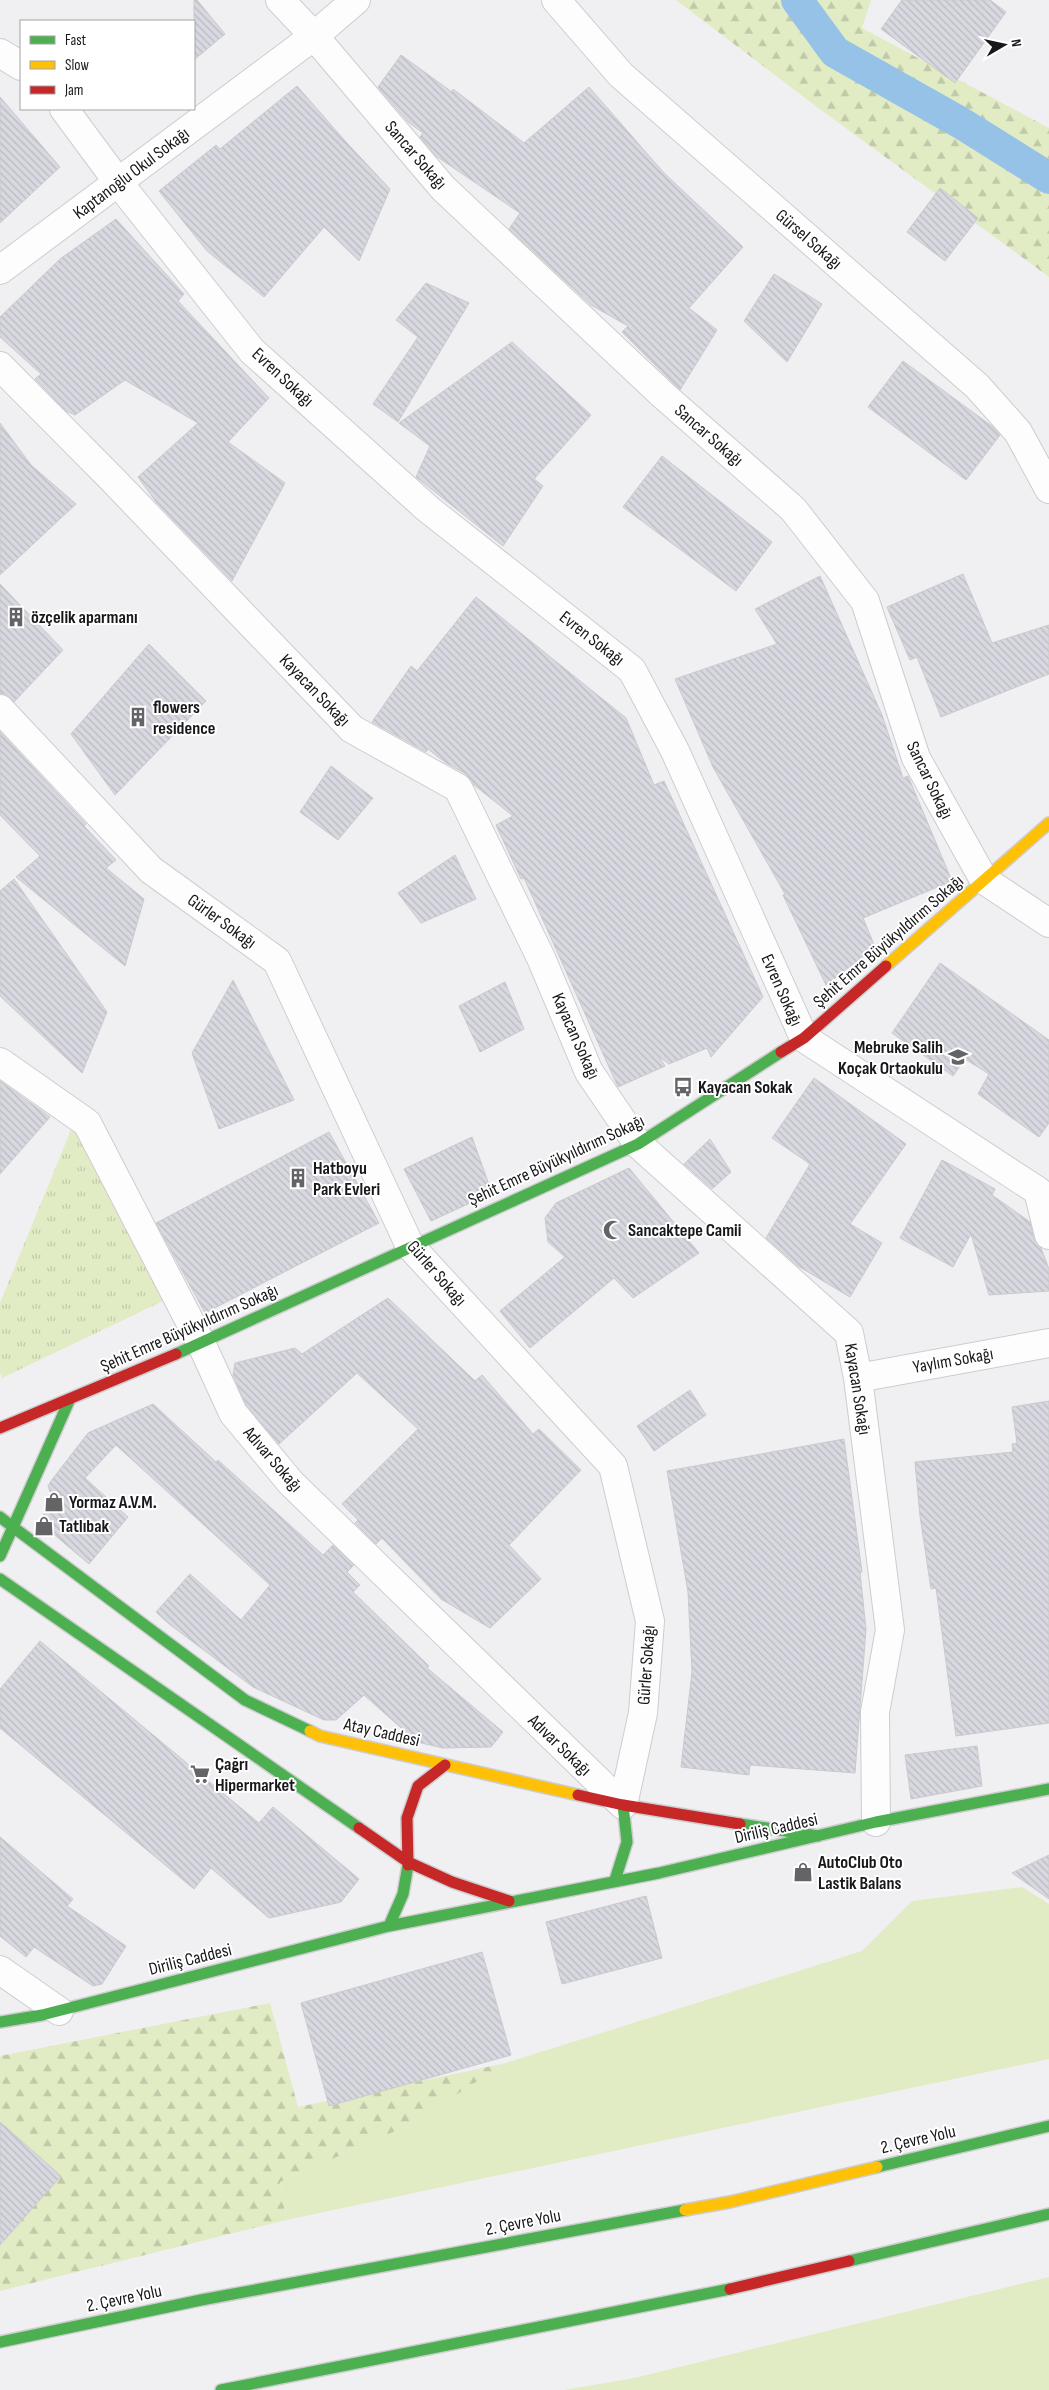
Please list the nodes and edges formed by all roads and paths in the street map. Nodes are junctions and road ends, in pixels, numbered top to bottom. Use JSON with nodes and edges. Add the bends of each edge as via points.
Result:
{"nodes":[{"id":1,"x":280,"y":0,"type":"edge"},
{"id":2,"x":356,"y":0,"type":"edge"},
{"id":3,"x":556,"y":0,"type":"edge"},
{"id":4,"x":314,"y":36,"type":"junction"},
{"id":5,"x":0,"y":53,"type":"edge"},
{"id":6,"x":20,"y":65,"type":"edge"},
{"id":7,"x":65,"y":110,"type":"edge"},
{"id":8,"x":118,"y":182,"type":"junction"},
{"id":9,"x":0,"y":270,"type":"edge"},
{"id":10,"x":0,"y":366,"type":"edge"},
{"id":11,"x":1049,"y":489,"type":"edge"},
{"id":12,"x":0,"y":709,"type":"edge"},
{"id":13,"x":1049,"y":823,"type":"edge"},
{"id":14,"x":984,"y":880,"type":"junction"},
{"id":15,"x":1049,"y":923,"type":"edge"},
{"id":16,"x":804,"y":1038,"type":"junction"},
{"id":17,"x":0,"y":1062,"type":"edge"},
{"id":18,"x":638,"y":1144,"type":"junction"},
{"id":19,"x":1049,"y":1235,"type":"edge"},
{"id":20,"x":410,"y":1246,"type":"junction"},
{"id":21,"x":201,"y":1343,"type":"junction"},
{"id":22,"x":1049,"y":1343,"type":"edge"},
{"id":23,"x":858,"y":1378,"type":"junction"},
{"id":24,"x":69,"y":1401,"type":"junction"},
{"id":25,"x":0,"y":1428,"type":"edge"},
{"id":26,"x":0,"y":1517,"type":"edge"},
{"id":27,"x":13,"y":1527,"type":"junction"},
{"id":28,"x":0,"y":1556,"type":"edge"},
{"id":29,"x":0,"y":1579,"type":"edge"},
{"id":30,"x":445,"y":1765,"type":"junction"},
{"id":31,"x":1049,"y":1789,"type":"edge"},
{"id":32,"x":623,"y":1806,"type":"junction"},
{"id":33,"x":876,"y":1822,"type":"junction"},
{"id":34,"x":818,"y":1836,"type":"junction"},
{"id":35,"x":408,"y":1862,"type":"junction"},
{"id":36,"x":615,"y":1880,"type":"junction"},
{"id":37,"x":510,"y":1901,"type":"junction"},
{"id":38,"x":389,"y":1926,"type":"junction"},
{"id":39,"x":0,"y":1970,"type":"edge"},
{"id":40,"x":59,"y":2011,"type":"junction"},
{"id":41,"x":0,"y":2022,"type":"edge"},
{"id":42,"x":1049,"y":2126,"type":"edge"},
{"id":43,"x":1049,"y":2214,"type":"edge"},
{"id":44,"x":0,"y":2342,"type":"edge"},
{"id":45,"x":221,"y":2390,"type":"edge"}],
"edges":[{"from":1,"to":4,"type":"street","name":"Sancar Sokağı"},
{"from":2,"to":4,"type":"street","name":"Kaptanoğlu Okul Sokağı"},
{"from":3,"to":11,"type":"street","name":"Gürsel Sokağı","via":[[621,75],[977,386],[1018,432]]},
{"from":4,"to":8,"type":"street","name":"Kaptanoğlu Okul Sokağı"},
{"from":4,"to":14,"type":"street","name":"Sancar Sokağı","via":[[443,188],[662,395],[793,509],[865,601],[916,758]]},
{"from":5,"to":6,"type":"street"},
{"from":7,"to":8,"type":"street","name":"Evren Sokağı"},
{"from":8,"to":9,"type":"street","name":"Kaptanoğlu Okul Sokağı"},
{"from":8,"to":16,"type":"street","name":"Evren Sokağı","via":[[252,350],[428,509],[632,670],[676,751]]},
{"from":10,"to":18,"type":"street","name":"Kayacan Sokağı","via":[[352,729],[458,788],[541,958],[589,1072]]},
{"from":12,"to":20,"type":"street","name":"Gürler Sokağı","via":[[151,870],[277,961]]},
{"from":13,"to":14,"type":"main road","name":"Şehit Emre Büyükyıldırım Sokağı"},
{"from":14,"to":15,"type":"street","name":"Sancar Sokağı"},
{"from":14,"to":16,"type":"main road","name":"Şehit Emre Büyükyıldırım Sokağı"},
{"from":16,"to":18,"type":"main road","name":"Şehit Emre Büyükyıldırım Sokağı"},
{"from":16,"to":19,"type":"street","name":"Evren Sokağı","via":[[1038,1191]]},
{"from":17,"to":21,"type":"street","name":"Adıvar Sokağı","via":[[87,1123]]},
{"from":18,"to":20,"type":"main road","name":"Şehit Emre Büyükyıldırım Sokağı"},
{"from":18,"to":23,"type":"street","name":"Kayacan Sokağı","via":[[849,1333]]},
{"from":20,"to":21,"type":"main road","name":"Şehit Emre Büyükyıldırım Sokağı"},
{"from":20,"to":32,"type":"street","name":"Gürler Sokağı","via":[[614,1466],[650,1621],[643,1713]]},
{"from":21,"to":24,"type":"main road","name":"Şehit Emre Büyükyıldırım Sokağı"},
{"from":21,"to":32,"type":"street","name":"Adıvar Sokağı","via":[[233,1413],[291,1483]]},
{"from":22,"to":23,"type":"street","name":"Yaylım Sokağı"},
{"from":23,"to":33,"type":"street","name":"Kayacan Sokağı","via":[[890,1630],[875,1712]]},
{"from":24,"to":25,"type":"main road","name":"Şehit Emre Büyükyıldırım Sokağı"},
{"from":24,"to":27,"type":"main road"},
{"from":26,"to":27,"type":"main road","name":"Atay Caddesi"},
{"from":27,"to":28,"type":"main road"},
{"from":27,"to":30,"type":"main road","name":"Atay Caddesi","via":[[244,1700],[320,1736]]},
{"from":29,"to":35,"type":"main road"},
{"from":30,"to":32,"type":"main road","name":"Atay Caddesi"},
{"from":30,"to":35,"type":"main road","via":[[418,1786],[407,1818]]},
{"from":31,"to":33,"type":"main road","name":"Diriliş Caddesi"},
{"from":32,"to":34,"type":"main road","name":"Atay Caddesi"},
{"from":32,"to":36,"type":"main road","via":[[627,1842]]},
{"from":33,"to":34,"type":"main road","name":"Diriliş Caddesi"},
{"from":34,"to":36,"type":"main road","name":"Diriliş Caddesi"},
{"from":35,"to":37,"type":"main road","via":[[452,1882]]},
{"from":35,"to":38,"type":"main road","via":[[403,1894]]},
{"from":36,"to":37,"type":"main road","name":"Diriliş Caddesi"},
{"from":37,"to":38,"type":"main road","name":"Diriliş Caddesi"},
{"from":38,"to":40,"type":"main road","name":"Diriliş Caddesi"},
{"from":39,"to":40,"type":"street"},
{"from":40,"to":41,"type":"main road","name":"Diriliş Caddesi"},
{"from":42,"to":44,"type":"main road","name":"2. Çevre Yolu","via":[[730,2202],[210,2298]]},
{"from":43,"to":45,"type":"main road","via":[[723,2291]]}]}
